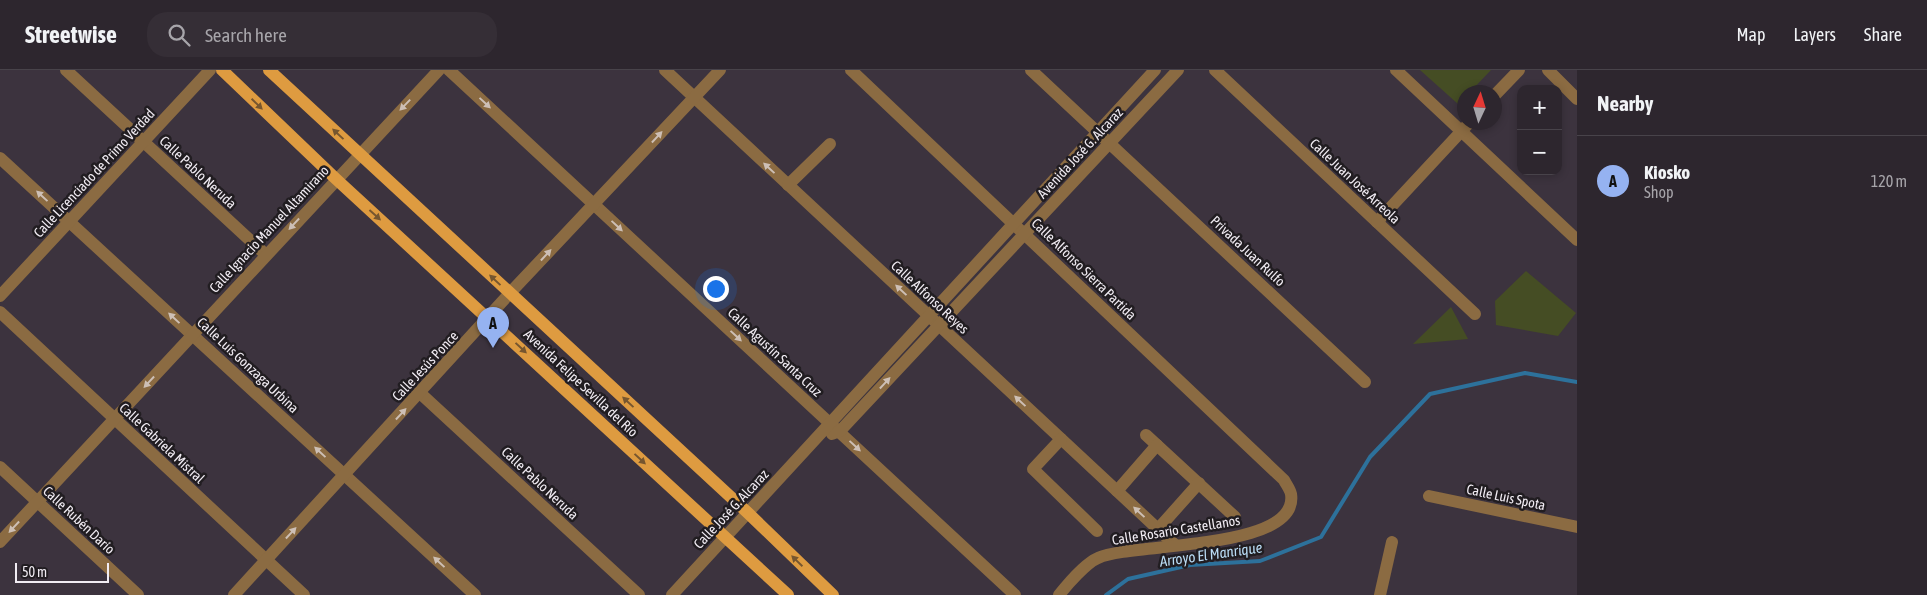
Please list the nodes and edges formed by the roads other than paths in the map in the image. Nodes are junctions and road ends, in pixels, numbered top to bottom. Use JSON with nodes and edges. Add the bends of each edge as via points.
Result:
{"nodes":[{"id":1,"x":66,"y":70,"type":"edge"},
{"id":2,"x":210,"y":70,"type":"edge"},
{"id":3,"x":222,"y":70,"type":"edge"},
{"id":4,"x":269,"y":70,"type":"edge"},
{"id":5,"x":439,"y":70,"type":"edge"},
{"id":6,"x":449,"y":70,"type":"edge"},
{"id":7,"x":665,"y":70,"type":"edge"},
{"id":8,"x":720,"y":70,"type":"edge"},
{"id":9,"x":851,"y":70,"type":"edge"},
{"id":10,"x":1031,"y":70,"type":"edge"},
{"id":11,"x":1155,"y":70,"type":"edge"},
{"id":12,"x":1178,"y":70,"type":"edge"},
{"id":13,"x":1215,"y":70,"type":"edge"},
{"id":14,"x":1396,"y":70,"type":"edge"},
{"id":15,"x":1519,"y":70,"type":"edge"},
{"id":16,"x":1548,"y":70,"type":"edge"},
{"id":17,"x":1502,"y":88,"type":"edge"},
{"id":18,"x":694,"y":98,"type":"junction"},
{"id":19,"x":1577,"y":99,"type":"edge"},
{"id":20,"x":1457,"y":120,"type":"edge"},
{"id":21,"x":1463,"y":130,"type":"edge"},
{"id":22,"x":1469,"y":130,"type":"edge"},
{"id":23,"x":1098,"y":132,"type":"junction"},
{"id":24,"x":144,"y":142,"type":"junction"},
{"id":25,"x":1109,"y":143,"type":"junction"},
{"id":26,"x":830,"y":144,"type":"dead end"},
{"id":27,"x":359,"y":154,"type":"junction"},
{"id":28,"x":0,"y":158,"type":"edge"},
{"id":29,"x":336,"y":179,"type":"junction"},
{"id":30,"x":788,"y":185,"type":"junction"},
{"id":31,"x":594,"y":204,"type":"junction"},
{"id":32,"x":70,"y":222,"type":"junction"},
{"id":33,"x":1377,"y":222,"type":"junction"},
{"id":34,"x":1014,"y":223,"type":"junction"},
{"id":35,"x":1025,"y":233,"type":"junction"},
{"id":36,"x":1577,"y":240,"type":"edge"},
{"id":37,"x":266,"y":255,"type":"junction"},
{"id":38,"x":510,"y":294,"type":"junction"},
{"id":39,"x":0,"y":296,"type":"edge"},
{"id":40,"x":0,"y":312,"type":"edge"},
{"id":41,"x":1475,"y":314,"type":"dead end"},
{"id":42,"x":928,"y":316,"type":"junction"},
{"id":43,"x":489,"y":318,"type":"junction"},
{"id":44,"x":939,"y":325,"type":"junction"},
{"id":45,"x":192,"y":334,"type":"junction"},
{"id":46,"x":1365,"y":382,"type":"dead end"},
{"id":47,"x":420,"y":393,"type":"junction"},
{"id":48,"x":114,"y":418,"type":"junction"},
{"id":49,"x":830,"y":423,"type":"junction"},
{"id":50,"x":840,"y":431,"type":"junction"},
{"id":51,"x":1146,"y":435,"type":"dead end"},
{"id":52,"x":1061,"y":439,"type":"junction"},
{"id":53,"x":812,"y":442,"type":"junction"},
{"id":54,"x":1157,"y":445,"type":"junction"},
{"id":55,"x":0,"y":467,"type":"edge"},
{"id":56,"x":345,"y":475,"type":"junction"},
{"id":57,"x":1199,"y":483,"type":"junction"},
{"id":58,"x":1116,"y":491,"type":"junction"},
{"id":59,"x":1291,"y":493,"type":"joint"},
{"id":60,"x":1429,"y":496,"type":"dead end"},
{"id":61,"x":38,"y":502,"type":"junction"},
{"id":62,"x":748,"y":513,"type":"junction"},
{"id":63,"x":1235,"y":517,"type":"dead end"},
{"id":64,"x":1577,"y":527,"type":"edge"},
{"id":65,"x":1158,"y":529,"type":"junction"},
{"id":66,"x":1097,"y":531,"type":"dead end"},
{"id":67,"x":725,"y":538,"type":"junction"},
{"id":68,"x":0,"y":542,"type":"edge"},
{"id":69,"x":1392,"y":542,"type":"dead end"},
{"id":70,"x":1175,"y":545,"type":"junction"},
{"id":71,"x":267,"y":560,"type":"junction"},
{"id":72,"x":138,"y":595,"type":"edge"},
{"id":73,"x":234,"y":595,"type":"edge"},
{"id":74,"x":304,"y":595,"type":"edge"},
{"id":75,"x":475,"y":595,"type":"edge"},
{"id":76,"x":639,"y":595,"type":"edge"},
{"id":77,"x":672,"y":595,"type":"edge"},
{"id":78,"x":788,"y":595,"type":"edge"},
{"id":79,"x":832,"y":595,"type":"edge"},
{"id":80,"x":1015,"y":595,"type":"edge"},
{"id":81,"x":1059,"y":595,"type":"edge"},
{"id":82,"x":1380,"y":595,"type":"edge"}],
"edges":[{"from":1,"to":24,"type":"street","name":"Calle Pablo Neruda"},
{"from":2,"to":24,"type":"street","name":"Calle Licenciado de Primo Verdad"},
{"from":3,"to":29,"type":"main road","name":"Avenida Felipe Sevilla del Río","one_way":true},
{"from":27,"to":4,"type":"main road","name":"Avenida Felipe Sevilla del Río","one_way":true},
{"from":5,"to":27,"type":"street","name":"Calle Ignacio Manuel Altamirano","one_way":true},
{"from":6,"to":31,"type":"street","name":"Calle Agustín Santa Cruz","one_way":true},
{"from":7,"to":18,"type":"street","name":"Calle Alfonso Reyes"},
{"from":8,"to":18,"type":"street","name":"Calle Jesús Ponce"},
{"from":9,"to":34,"type":"street","name":"Calle Alfonso Sierra Partida"},
{"from":10,"to":23,"type":"street","name":"Privada Juan Rulfo"},
{"from":11,"to":23,"type":"street","name":"Avenida José G. Alcaraz"},
{"from":12,"to":25,"type":"street","name":"Avenida José G. Alcaraz"},
{"from":13,"to":33,"type":"street","name":"Calle Juan José Arreola"},
{"from":14,"to":20,"type":"street"},
{"from":15,"to":17,"type":"street"},
{"from":16,"to":19,"type":"street"},
{"from":30,"to":18,"type":"street","name":"Calle Alfonso Reyes","one_way":true},
{"from":31,"to":18,"type":"street","name":"Calle Jesús Ponce","one_way":true},
{"from":21,"to":33,"type":"street"},
{"from":22,"to":36,"type":"street"},
{"from":23,"to":25,"type":"street","name":"Privada Juan Rulfo"},
{"from":23,"to":34,"type":"street","name":"Avenida José G. Alcaraz"},
{"from":24,"to":32,"type":"street","name":"Calle Licenciado de Primo Verdad"},
{"from":24,"to":37,"type":"street","name":"Calle Pablo Neruda"},
{"from":25,"to":35,"type":"street","name":"Avenida José G. Alcaraz"},
{"from":25,"to":46,"type":"street","name":"Privada Juan Rulfo"},
{"from":26,"to":30,"type":"street"},
{"from":27,"to":29,"type":"street","name":"Calle Ignacio Manuel Altamirano"},
{"from":38,"to":27,"type":"main road","name":"Avenida Felipe Sevilla del Río","one_way":true},
{"from":32,"to":28,"type":"street","name":"Calle Luis Gonzaga Urbina","one_way":true},
{"from":29,"to":37,"type":"street","name":"Calle Ignacio Manuel Altamirano","one_way":true},
{"from":29,"to":43,"type":"main road","name":"Avenida Felipe Sevilla del Río","one_way":true},
{"from":42,"to":30,"type":"street","name":"Calle Alfonso Reyes","one_way":true},
{"from":38,"to":31,"type":"street","name":"Calle Jesús Ponce","one_way":true},
{"from":31,"to":49,"type":"street","name":"Calle Agustín Santa Cruz","one_way":true},
{"from":32,"to":39,"type":"street","name":"Calle Licenciado de Primo Verdad"},
{"from":45,"to":32,"type":"street","name":"Calle Luis Gonzaga Urbina","one_way":true},
{"from":33,"to":41,"type":"street","name":"Calle Juan José Arreola"},
{"from":34,"to":35,"type":"street","name":"Calle Alfonso Sierra Partida"},
{"from":34,"to":42,"type":"street","name":"Avenida José G. Alcaraz"},
{"from":35,"to":44,"type":"street","name":"Avenida José G. Alcaraz"},
{"from":35,"to":59,"type":"street","name":"Calle Alfonso Sierra Partida","via":[[1284,480]]},
{"from":37,"to":45,"type":"street","name":"Calle Ignacio Manuel Altamirano"},
{"from":38,"to":43,"type":"street","name":"Calle Jesús Ponce"},
{"from":62,"to":38,"type":"main road","name":"Avenida Felipe Sevilla del Río","one_way":true},
{"from":40,"to":48,"type":"street","name":"Calle Gabriela Mistral"},
{"from":42,"to":44,"type":"street","name":"Calle Alfonso Reyes"},
{"from":42,"to":49,"type":"street","name":"Avenida José G. Alcaraz"},
{"from":43,"to":47,"type":"street","name":"Calle Jesús Ponce"},
{"from":43,"to":67,"type":"main road","name":"Avenida Felipe Sevilla del Río","one_way":true},
{"from":50,"to":44,"type":"street","name":"Avenida José G. Alcaraz","one_way":true},
{"from":52,"to":44,"type":"street","name":"Calle Alfonso Reyes","one_way":true},
{"from":45,"to":48,"type":"street","name":"Calle Ignacio Manuel Altamirano","one_way":true},
{"from":56,"to":45,"type":"street","name":"Calle Luis Gonzaga Urbina","one_way":true},
{"from":56,"to":47,"type":"street","name":"Calle Jesús Ponce","one_way":true},
{"from":47,"to":76,"type":"street","name":"Calle Pablo Neruda"},
{"from":48,"to":61,"type":"street","name":"Calle Ignacio Manuel Altamirano"},
{"from":48,"to":71,"type":"street","name":"Calle Gabriela Mistral"},
{"from":49,"to":50,"type":"street","name":"Calle Agustín Santa Cruz"},
{"from":49,"to":53,"type":"street","name":"Calle José G. Alcaraz"},
{"from":50,"to":53,"type":"street","name":"Calle José G. Alcaraz"},
{"from":50,"to":80,"type":"street","name":"Calle Agustín Santa Cruz","one_way":true},
{"from":51,"to":54,"type":"street"},
{"from":52,"to":58,"type":"street","name":"Calle Alfonso Reyes"},
{"from":52,"to":66,"type":"street","via":[[1034,469]]},
{"from":53,"to":62,"type":"street","name":"Calle José G. Alcaraz"},
{"from":54,"to":57,"type":"street"},
{"from":54,"to":58,"type":"street"},
{"from":55,"to":61,"type":"street","name":"Calle Rubén Darío"},
{"from":71,"to":56,"type":"street","name":"Calle Jesús Ponce","one_way":true},
{"from":75,"to":56,"type":"street","name":"Calle Luis Gonzaga Urbina","one_way":true},
{"from":57,"to":63,"type":"street"},
{"from":57,"to":65,"type":"street"},
{"from":65,"to":58,"type":"street","name":"Calle Alfonso Reyes","one_way":true},
{"from":59,"to":70,"type":"street","name":"Calle Rosario Castellanos","via":[[1289,511],[1277,523],[1262,530]]},
{"from":60,"to":64,"type":"street","name":"Calle Luis Spota"},
{"from":61,"to":68,"type":"street","name":"Calle Ignacio Manuel Altamirano","one_way":true},
{"from":61,"to":72,"type":"street","name":"Calle Rubén Darío"},
{"from":62,"to":67,"type":"street","name":"Calle José G. Alcaraz"},
{"from":79,"to":62,"type":"main road","name":"Avenida Felipe Sevilla del Río","one_way":true},
{"from":65,"to":70,"type":"street","name":"Calle Alfonso Reyes"},
{"from":67,"to":77,"type":"street","name":"Calle José G. Alcaraz"},
{"from":67,"to":78,"type":"main road","name":"Avenida Felipe Sevilla del Río"},
{"from":69,"to":82,"type":"street"},
{"from":70,"to":81,"type":"street","name":"Calle Rosario Castellanos","via":[[1097,558]]},
{"from":71,"to":73,"type":"street","name":"Calle Jesús Ponce"},
{"from":71,"to":74,"type":"street","name":"Calle Gabriela Mistral"}]}
